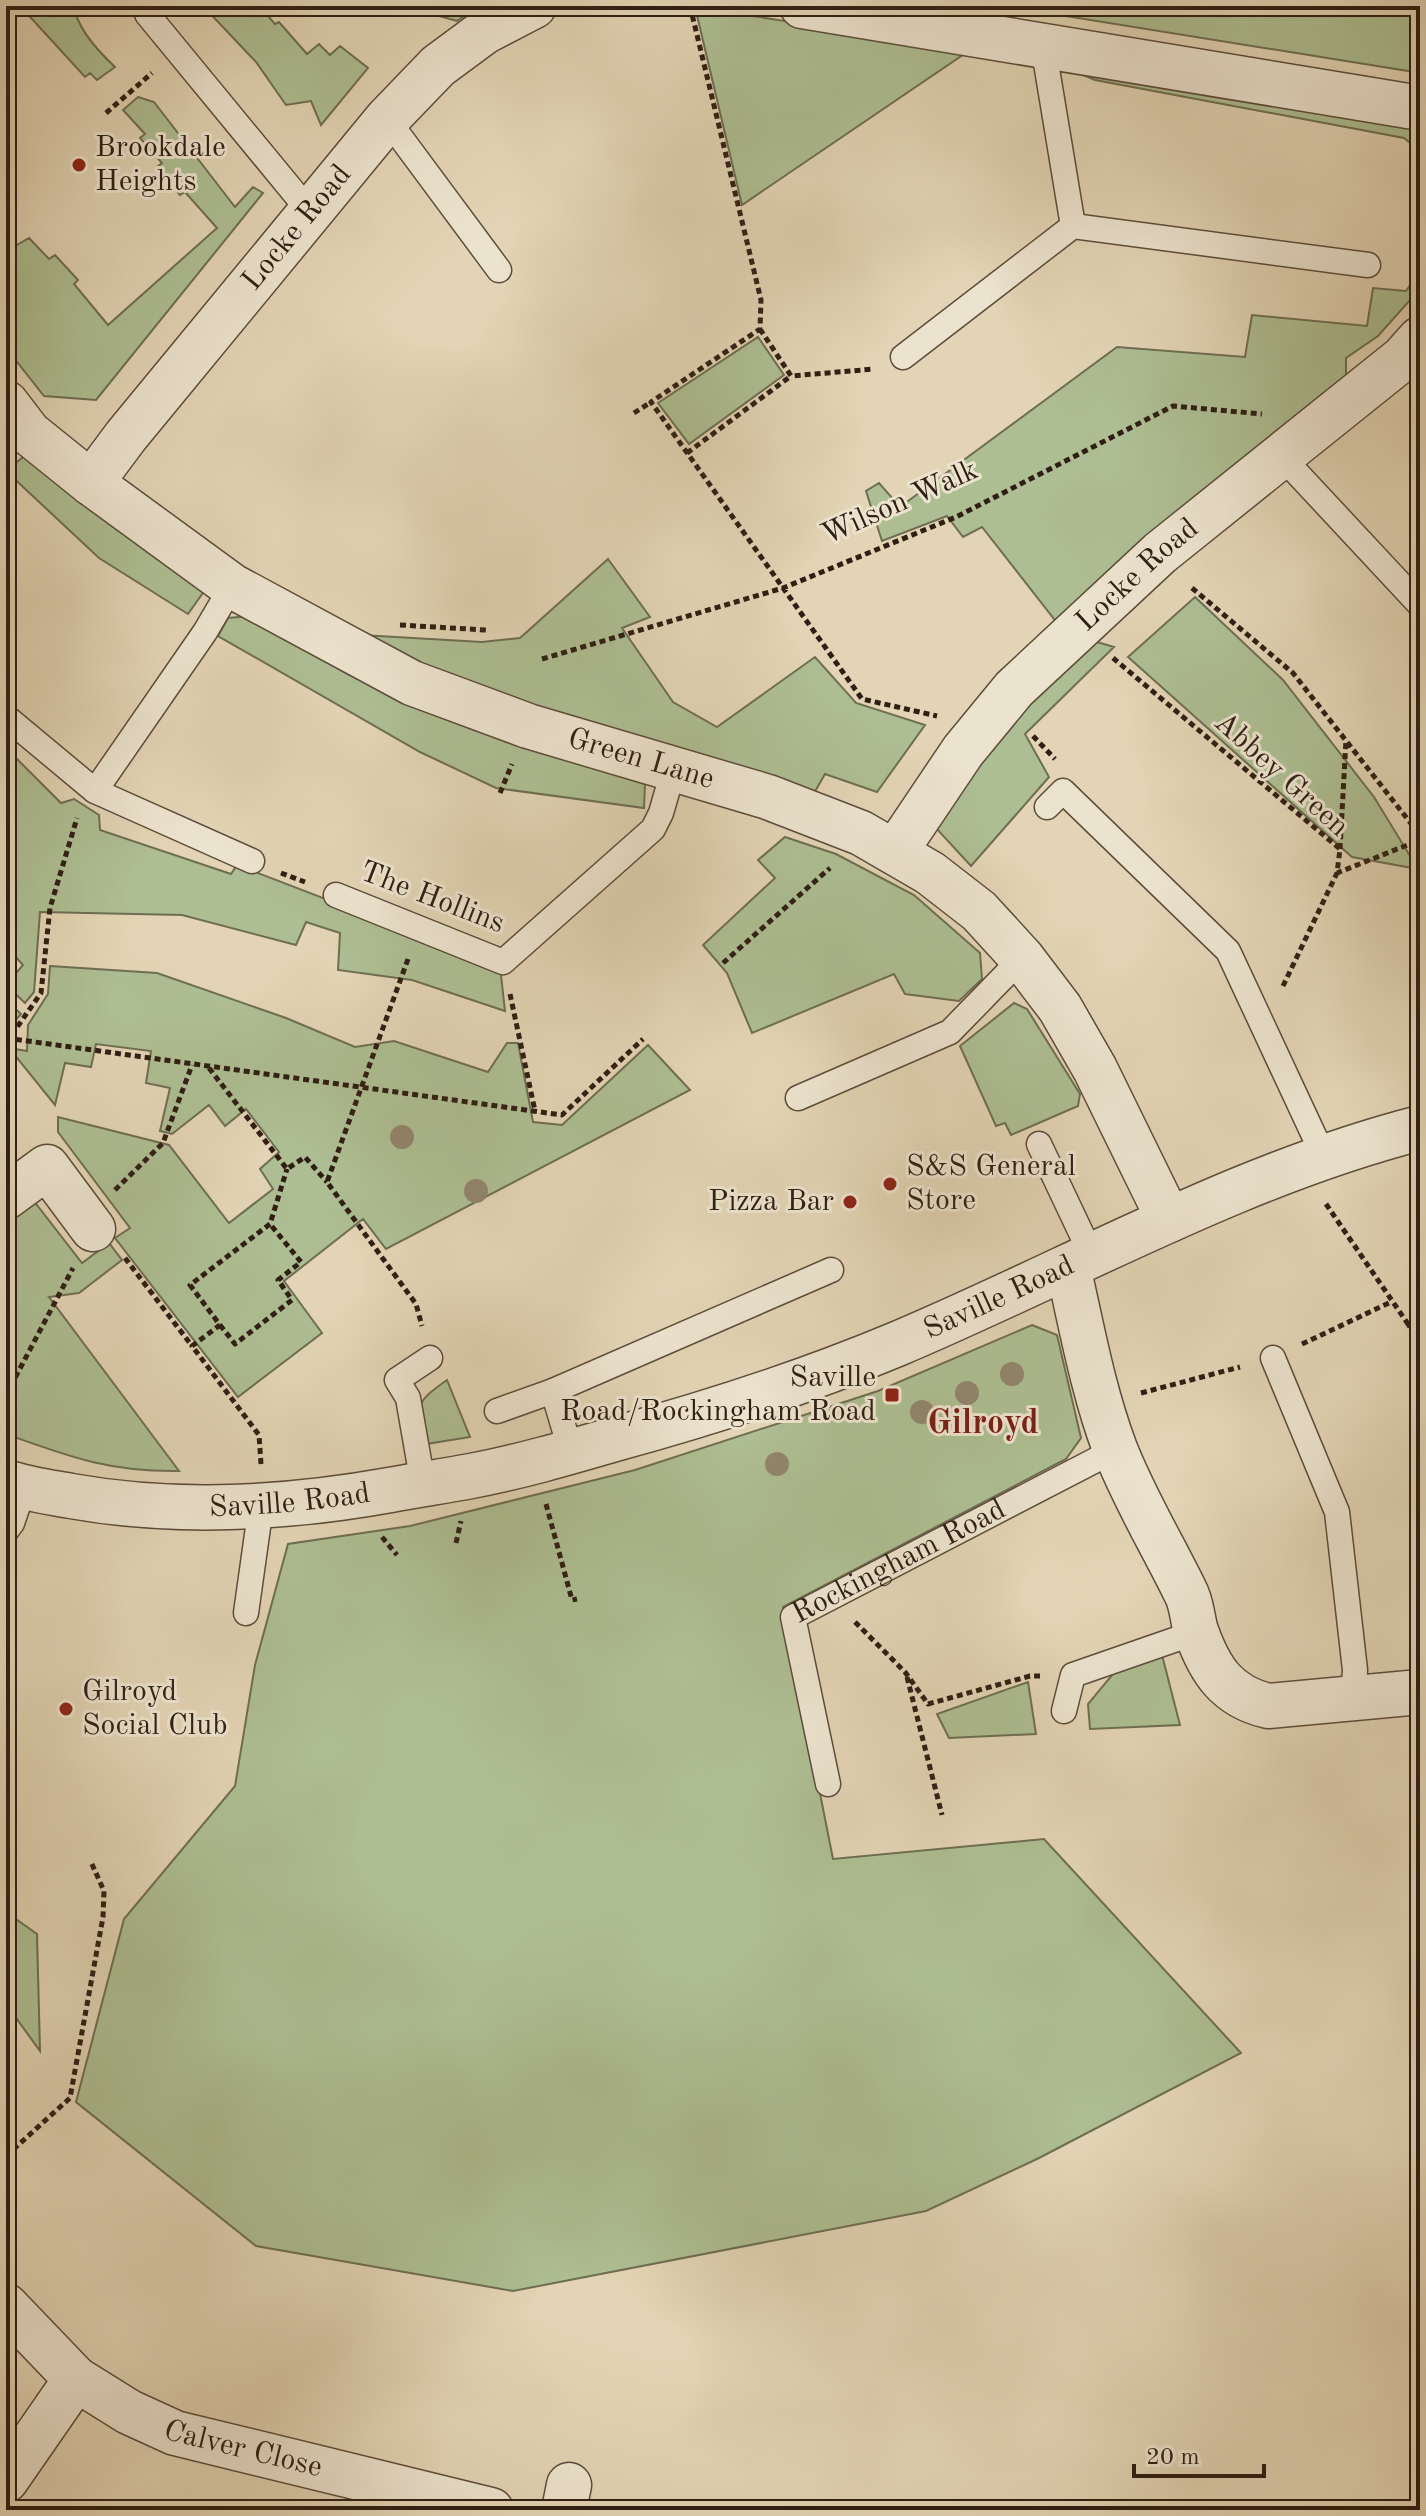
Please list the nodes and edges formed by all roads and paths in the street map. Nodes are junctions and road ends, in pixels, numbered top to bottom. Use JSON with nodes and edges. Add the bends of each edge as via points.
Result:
{"nodes":[{"id":1,"x":145,"y":6,"type":"edge"},
{"id":2,"x":534,"y":6,"type":"edge"},
{"id":3,"x":690,"y":6,"type":"edge"},
{"id":4,"x":802,"y":6,"type":"edge"},
{"id":5,"x":1043,"y":45,"type":"junction"},
{"id":6,"x":177,"y":52,"type":"junction"},
{"id":7,"x":1420,"y":108,"type":"edge"},
{"id":8,"x":106,"y":113,"type":"dead end"},
{"id":9,"x":387,"y":119,"type":"junction"},
{"id":10,"x":310,"y":212,"type":"junction"},
{"id":11,"x":1073,"y":226,"type":"junction"},
{"id":12,"x":1368,"y":265,"type":"dead end"},
{"id":13,"x":499,"y":270,"type":"dead end"},
{"id":14,"x":760,"y":329,"type":"junction"},
{"id":15,"x":1420,"y":339,"type":"edge"},
{"id":16,"x":903,"y":357,"type":"joint"},
{"id":17,"x":791,"y":376,"type":"junction"},
{"id":18,"x":651,"y":402,"type":"junction"},
{"id":19,"x":634,"y":413,"type":"dead end"},
{"id":20,"x":14,"y":428,"type":"edge"},
{"id":21,"x":1279,"y":436,"type":"junction"},
{"id":22,"x":687,"y":453,"type":"junction"},
{"id":23,"x":91,"y":483,"type":"junction"},
{"id":24,"x":232,"y":586,"type":"junction"},
{"id":25,"x":783,"y":588,"type":"junction"},
{"id":26,"x":1192,"y":588,"type":"dead end"},
{"id":27,"x":1420,"y":605,"type":"edge"},
{"id":28,"x":1113,"y":658,"type":"dead end"},
{"id":29,"x":542,"y":659,"type":"dead end"},
{"id":30,"x":6,"y":717,"type":"edge"},
{"id":31,"x":942,"y":718,"type":"dead end"},
{"id":32,"x":1346,"y":739,"type":"junction"},
{"id":33,"x":674,"y":768,"type":"junction"},
{"id":34,"x":95,"y":791,"type":"junction"},
{"id":35,"x":1047,"y":807,"type":"dead end"},
{"id":36,"x":1420,"y":838,"type":"edge"},
{"id":37,"x":1340,"y":849,"type":"junction"},
{"id":38,"x":895,"y":852,"type":"junction"},
{"id":39,"x":252,"y":861,"type":"joint"},
{"id":40,"x":838,"y":861,"type":"dead end"},
{"id":41,"x":1337,"y":873,"type":"junction"},
{"id":42,"x":336,"y":895,"type":"joint"},
{"id":43,"x":419,"y":928,"type":"junction"},
{"id":44,"x":1022,"y":958,"type":"junction"},
{"id":45,"x":503,"y":962,"type":"junction"},
{"id":46,"x":723,"y":963,"type":"dead end"},
{"id":47,"x":1263,"y":1027,"type":"junction"},
{"id":48,"x":643,"y":1039,"type":"dead end"},
{"id":49,"x":8,"y":1040,"type":"edge"},
{"id":50,"x":208,"y":1067,"type":"junction"},
{"id":51,"x":362,"y":1088,"type":"junction"},
{"id":52,"x":798,"y":1098,"type":"dead end"},
{"id":53,"x":535,"y":1111,"type":"junction"},
{"id":54,"x":1420,"y":1128,"type":"edge"},
{"id":55,"x":1039,"y":1144,"type":"dead end"},
{"id":56,"x":1313,"y":1162,"type":"junction"},
{"id":57,"x":287,"y":1169,"type":"junction"},
{"id":58,"x":327,"y":1182,"type":"junction"},
{"id":59,"x":6,"y":1197,"type":"edge"},
{"id":60,"x":1169,"y":1220,"type":"junction"},
{"id":61,"x":270,"y":1224,"type":"junction"},
{"id":62,"x":93,"y":1229,"type":"joint"},
{"id":63,"x":1080,"y":1262,"type":"junction"},
{"id":64,"x":831,"y":1270,"type":"dead end"},
{"id":65,"x":1420,"y":1322,"type":"edge"},
{"id":66,"x":1408,"y":1324,"type":"junction"},
{"id":67,"x":220,"y":1325,"type":"junction"},
{"id":68,"x":1420,"y":1343,"type":"edge"},
{"id":69,"x":192,"y":1346,"type":"junction"},
{"id":70,"x":430,"y":1358,"type":"joint"},
{"id":71,"x":1273,"y":1358,"type":"dead end"},
{"id":72,"x":553,"y":1391,"type":"junction"},
{"id":73,"x":497,"y":1411,"type":"dead end"},
{"id":74,"x":1115,"y":1450,"type":"junction"},
{"id":75,"x":553,"y":1456,"type":"junction"},
{"id":76,"x":423,"y":1484,"type":"junction"},
{"id":77,"x":15,"y":1485,"type":"edge"},
{"id":78,"x":262,"y":1486,"type":"junction"},
{"id":79,"x":6,"y":1531,"type":"edge"},
{"id":80,"x":831,"y":1597,"type":"junction"},
{"id":81,"x":577,"y":1599,"type":"dead end"},
{"id":82,"x":246,"y":1613,"type":"dead end"},
{"id":83,"x":1197,"y":1632,"type":"junction"},
{"id":84,"x":905,"y":1672,"type":"junction"},
{"id":85,"x":1073,"y":1675,"type":"junction"},
{"id":86,"x":1420,"y":1692,"type":"edge"},
{"id":87,"x":1353,"y":1700,"type":"junction"},
{"id":88,"x":1064,"y":1711,"type":"dead end"},
{"id":89,"x":828,"y":1784,"type":"dead end"},
{"id":90,"x":942,"y":1815,"type":"dead end"},
{"id":91,"x":91,"y":1862,"type":"dead end"},
{"id":92,"x":6,"y":2156,"type":"edge"},
{"id":93,"x":6,"y":2306,"type":"edge"},
{"id":94,"x":76,"y":2379,"type":"junction"},
{"id":95,"x":6,"y":2480,"type":"edge"},
{"id":96,"x":417,"y":2502,"type":"edge"},
{"id":97,"x":491,"y":2510,"type":"edge"}],
"edges":[{"from":1,"to":6,"type":"lane"},
{"from":2,"to":9,"type":"street","name":"Locke Road","via":[[484,32],[438,66]]},
{"from":3,"to":14,"type":"path","via":[[761,300]]},
{"from":4,"to":5,"type":"street"},
{"from":5,"to":7,"type":"street"},
{"from":5,"to":11,"type":"lane"},
{"from":6,"to":8,"type":"path"},
{"from":6,"to":10,"type":"lane"},
{"from":9,"to":10,"type":"street","name":"Locke Road"},
{"from":9,"to":13,"type":"lane"},
{"from":10,"to":23,"type":"street","name":"Locke Road"},
{"from":11,"to":12,"type":"lane"},
{"from":11,"to":16,"type":"lane"},
{"from":14,"to":17,"type":"path"},
{"from":14,"to":18,"type":"path"},
{"from":15,"to":21,"type":"street","name":"Locke Road","via":[[1403,358]]},
{"from":16,"to":17,"type":"path","via":[[888,368]]},
{"from":17,"to":22,"type":"path"},
{"from":18,"to":19,"type":"path"},
{"from":18,"to":22,"type":"path"},
{"from":20,"to":23,"type":"street","name":"Green Lane"},
{"from":21,"to":25,"type":"path","name":"Wilson Walk","via":[[1173,406],[956,517]]},
{"from":21,"to":27,"type":"lane"},
{"from":21,"to":38,"type":"street","name":"Locke Road","via":[[1014,689],[963,751]]},
{"from":22,"to":25,"type":"path"},
{"from":23,"to":24,"type":"street","name":"Green Lane"},
{"from":24,"to":33,"type":"street","name":"Green Lane","via":[[412,683],[528,726]]},
{"from":24,"to":34,"type":"lane"},
{"from":25,"to":29,"type":"path","name":"Wilson Walk"},
{"from":25,"to":31,"type":"path","via":[[862,699]]},
{"from":26,"to":32,"type":"path","name":"Abbey Green","via":[[1293,673]]},
{"from":28,"to":37,"type":"path","name":"Abbey Green"},
{"from":30,"to":34,"type":"lane"},
{"from":32,"to":36,"type":"path","name":"Abbey Green"},
{"from":32,"to":37,"type":"path"},
{"from":33,"to":38,"type":"street","name":"Green Lane","via":[[768,797]]},
{"from":33,"to":45,"type":"lane","name":"The Hollins","via":[[653,829]]},
{"from":34,"to":39,"type":"lane"},
{"from":34,"to":49,"type":"path","via":[[79,811],[50,908],[41,993]]},
{"from":35,"to":47,"type":"lane","via":[[1063,791],[1190,911],[1228,951]]},
{"from":36,"to":41,"type":"path","name":"Abbey Green"},
{"from":37,"to":41,"type":"path","name":"Abbey Green"},
{"from":38,"to":44,"type":"street","name":"Green Lane","via":[[979,911]]},
{"from":39,"to":42,"type":"path","name":"The Hollins"},
{"from":40,"to":46,"type":"path"},
{"from":41,"to":47,"type":"path"},
{"from":42,"to":43,"type":"lane","name":"The Hollins"},
{"from":43,"to":45,"type":"lane","name":"The Hollins"},
{"from":43,"to":51,"type":"path"},
{"from":44,"to":52,"type":"lane","via":[[950,1032]]},
{"from":44,"to":60,"type":"street","name":"Green Lane","via":[[1060,1008],[1095,1069]]},
{"from":45,"to":53,"type":"path"},
{"from":47,"to":56,"type":"lane"},
{"from":48,"to":53,"type":"path","via":[[562,1115]]},
{"from":49,"to":50,"type":"path"},
{"from":50,"to":51,"type":"path"},
{"from":50,"to":57,"type":"path"},
{"from":51,"to":53,"type":"path"},
{"from":51,"to":58,"type":"path"},
{"from":54,"to":56,"type":"street","name":"Saville Road"},
{"from":55,"to":63,"type":"lane"},
{"from":56,"to":60,"type":"street","name":"Saville Road"},
{"from":56,"to":66,"type":"path"},
{"from":57,"to":58,"type":"path","via":[[305,1157]]},
{"from":57,"to":61,"type":"path"},
{"from":58,"to":70,"type":"path","via":[[416,1304]]},
{"from":59,"to":62,"type":"street","via":[[47,1167]]},
{"from":60,"to":63,"type":"street","name":"Saville Road"},
{"from":61,"to":67,"type":"path","via":[[190,1285]]},
{"from":61,"to":67,"type":"path","via":[[301,1262],[278,1280],[292,1300],[235,1344]]},
{"from":62,"to":69,"type":"path","via":[[113,1242]]},
{"from":63,"to":74,"type":"street","via":[[1099,1402]]},
{"from":63,"to":75,"type":"street","name":"Saville Road","via":[[895,1345],[775,1390]]},
{"from":64,"to":72,"type":"lane"},
{"from":65,"to":66,"type":"path"},
{"from":66,"to":68,"type":"path"},
{"from":67,"to":69,"type":"path"},
{"from":69,"to":78,"type":"path","via":[[259,1435]]},
{"from":70,"to":76,"type":"lane","via":[[397,1380],[408,1398]]},
{"from":71,"to":87,"type":"lane","via":[[1337,1512],[1355,1670]]},
{"from":72,"to":73,"type":"lane"},
{"from":72,"to":75,"type":"lane"},
{"from":74,"to":80,"type":"lane","name":"Rockingham Road"},
{"from":74,"to":83,"type":"street","via":[[1188,1595]]},
{"from":75,"to":76,"type":"street","name":"Saville Road"},
{"from":75,"to":81,"type":"path","via":[[572,1600]]},
{"from":76,"to":78,"type":"street","name":"Saville Road","via":[[319,1502]]},
{"from":77,"to":78,"type":"street","name":"Saville Road","via":[[104,1502],[172,1507]]},
{"from":77,"to":79,"type":"lane","via":[[12,1523]]},
{"from":78,"to":82,"type":"lane"},
{"from":80,"to":84,"type":"path"},
{"from":80,"to":89,"type":"lane","name":"Rockingham Road","via":[[793,1617]]},
{"from":83,"to":85,"type":"lane"},
{"from":83,"to":87,"type":"street","via":[[1229,1689],[1247,1701],[1268,1706]]},
{"from":84,"to":85,"type":"path","via":[[928,1704],[1030,1676]]},
{"from":84,"to":90,"type":"path"},
{"from":85,"to":88,"type":"lane"},
{"from":86,"to":87,"type":"street"},
{"from":91,"to":92,"type":"path","via":[[104,1891],[103,1917],[70,2098]]},
{"from":93,"to":94,"type":"street","name":"Calver Close"},
{"from":94,"to":95,"type":"street"},
{"from":94,"to":96,"type":"street","name":"Calver Close","via":[[175,2433]]},
{"from":96,"to":97,"type":"street","name":"Calver Close"}]}
